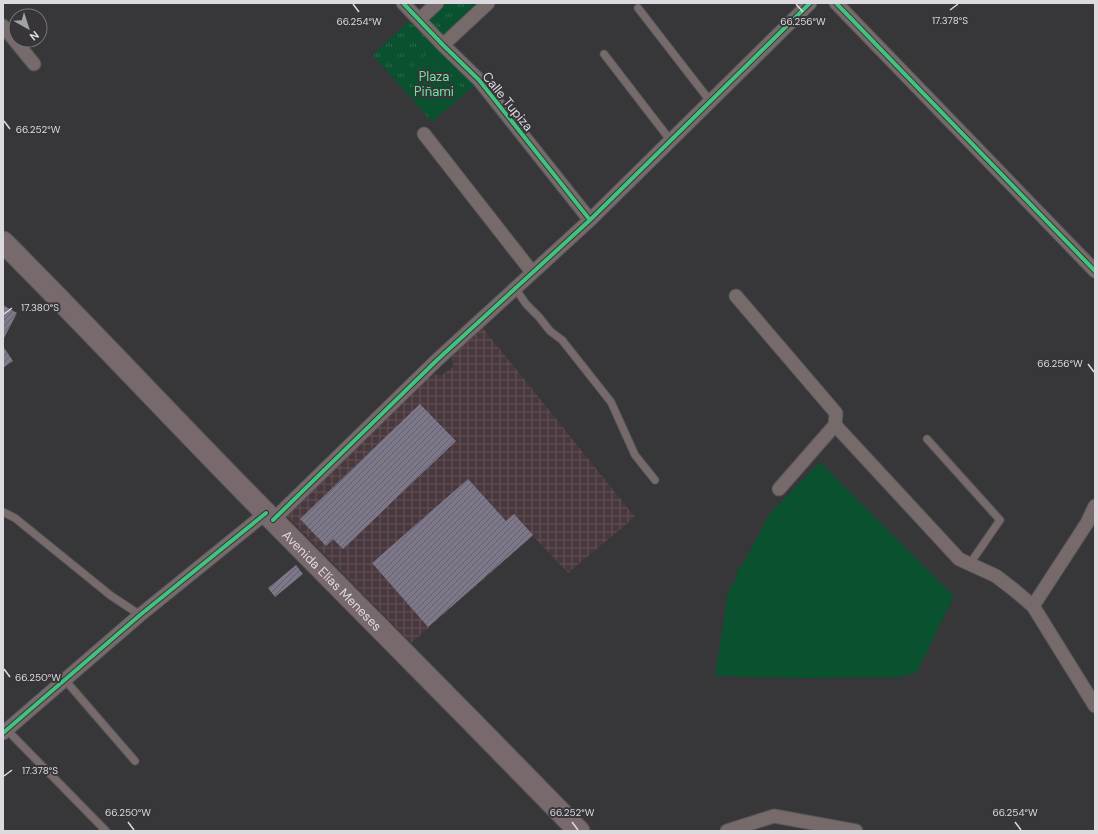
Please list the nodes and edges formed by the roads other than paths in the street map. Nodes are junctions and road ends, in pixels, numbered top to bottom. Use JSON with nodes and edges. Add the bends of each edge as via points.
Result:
{"nodes":[{"id":1,"x":403,"y":3,"type":"edge"},
{"id":2,"x":437,"y":3,"type":"edge"},
{"id":3,"x":488,"y":3,"type":"edge"},
{"id":4,"x":810,"y":3,"type":"edge"},
{"id":5,"x":836,"y":3,"type":"edge"},
{"id":6,"x":638,"y":8,"type":"dead end"},
{"id":7,"x":419,"y":20,"type":"junction"},
{"id":8,"x":3,"y":26,"type":"edge"},
{"id":9,"x":443,"y":45,"type":"junction"},
{"id":10,"x":604,"y":54,"type":"dead end"},
{"id":11,"x":34,"y":64,"type":"dead end"},
{"id":12,"x":710,"y":101,"type":"junction"},
{"id":13,"x":424,"y":134,"type":"dead end"},
{"id":14,"x":671,"y":141,"type":"junction"},
{"id":15,"x":590,"y":220,"type":"junction"},
{"id":16,"x":3,"y":242,"type":"edge"},
{"id":17,"x":1095,"y":271,"type":"edge"},
{"id":18,"x":532,"y":272,"type":"junction"},
{"id":19,"x":515,"y":288,"type":"junction"},
{"id":20,"x":736,"y":296,"type":"dead end"},
{"id":21,"x":835,"y":425,"type":"junction"},
{"id":22,"x":927,"y":439,"type":"dead end"},
{"id":23,"x":655,"y":480,"type":"dead end"},
{"id":24,"x":779,"y":489,"type":"dead end"},
{"id":25,"x":1095,"y":507,"type":"edge"},
{"id":26,"x":3,"y":512,"type":"edge"},
{"id":27,"x":269,"y":516,"type":"junction"},
{"id":28,"x":969,"y":565,"type":"junction"},
{"id":29,"x":1033,"y":606,"type":"junction"},
{"id":30,"x":140,"y":615,"type":"junction"},
{"id":31,"x":64,"y":680,"type":"junction"},
{"id":32,"x":1095,"y":706,"type":"edge"},
{"id":33,"x":5,"y":732,"type":"edge"},
{"id":34,"x":135,"y":761,"type":"dead end"},
{"id":35,"x":106,"y":831,"type":"edge"},
{"id":36,"x":579,"y":831,"type":"edge"},
{"id":37,"x":727,"y":831,"type":"edge"},
{"id":38,"x":856,"y":831,"type":"edge"}],
"edges":[{"from":1,"to":7,"type":"street","name":"Calle Tupiza"},
{"from":2,"to":7,"type":"street"},
{"from":3,"to":9,"type":"street"},
{"from":4,"to":12,"type":"street"},
{"from":5,"to":17,"type":"street"},
{"from":6,"to":12,"type":"lane"},
{"from":7,"to":9,"type":"street","name":"Calle Tupiza"},
{"from":8,"to":11,"type":"street"},
{"from":9,"to":15,"type":"street","name":"Calle Tupiza","via":[[479,80]]},
{"from":10,"to":14,"type":"lane"},
{"from":12,"to":14,"type":"street"},
{"from":13,"to":18,"type":"street"},
{"from":14,"to":15,"type":"street"},
{"from":15,"to":18,"type":"street"},
{"from":16,"to":27,"type":"main road","name":"Avenida Elías Meneses"},
{"from":18,"to":19,"type":"street"},
{"from":19,"to":23,"type":"lane","via":[[550,331],[562,340],[611,402],[635,455]]},
{"from":19,"to":27,"type":"street"},
{"from":20,"to":21,"type":"street","via":[[836,413]]},
{"from":21,"to":24,"type":"street"},
{"from":21,"to":28,"type":"street","via":[[959,559]]},
{"from":22,"to":28,"type":"lane","via":[[1000,520]]},
{"from":25,"to":29,"type":"street"},
{"from":26,"to":30,"type":"lane","via":[[15,518],[110,595]]},
{"from":27,"to":30,"type":"street"},
{"from":27,"to":36,"type":"main road","name":"Avenida Elías Meneses"},
{"from":28,"to":29,"type":"street","via":[[996,576]]},
{"from":29,"to":32,"type":"street"},
{"from":30,"to":31,"type":"street"},
{"from":31,"to":33,"type":"street"},
{"from":31,"to":34,"type":"lane"},
{"from":33,"to":35,"type":"lane"},
{"from":37,"to":38,"type":"street","via":[[774,816]]}]}
